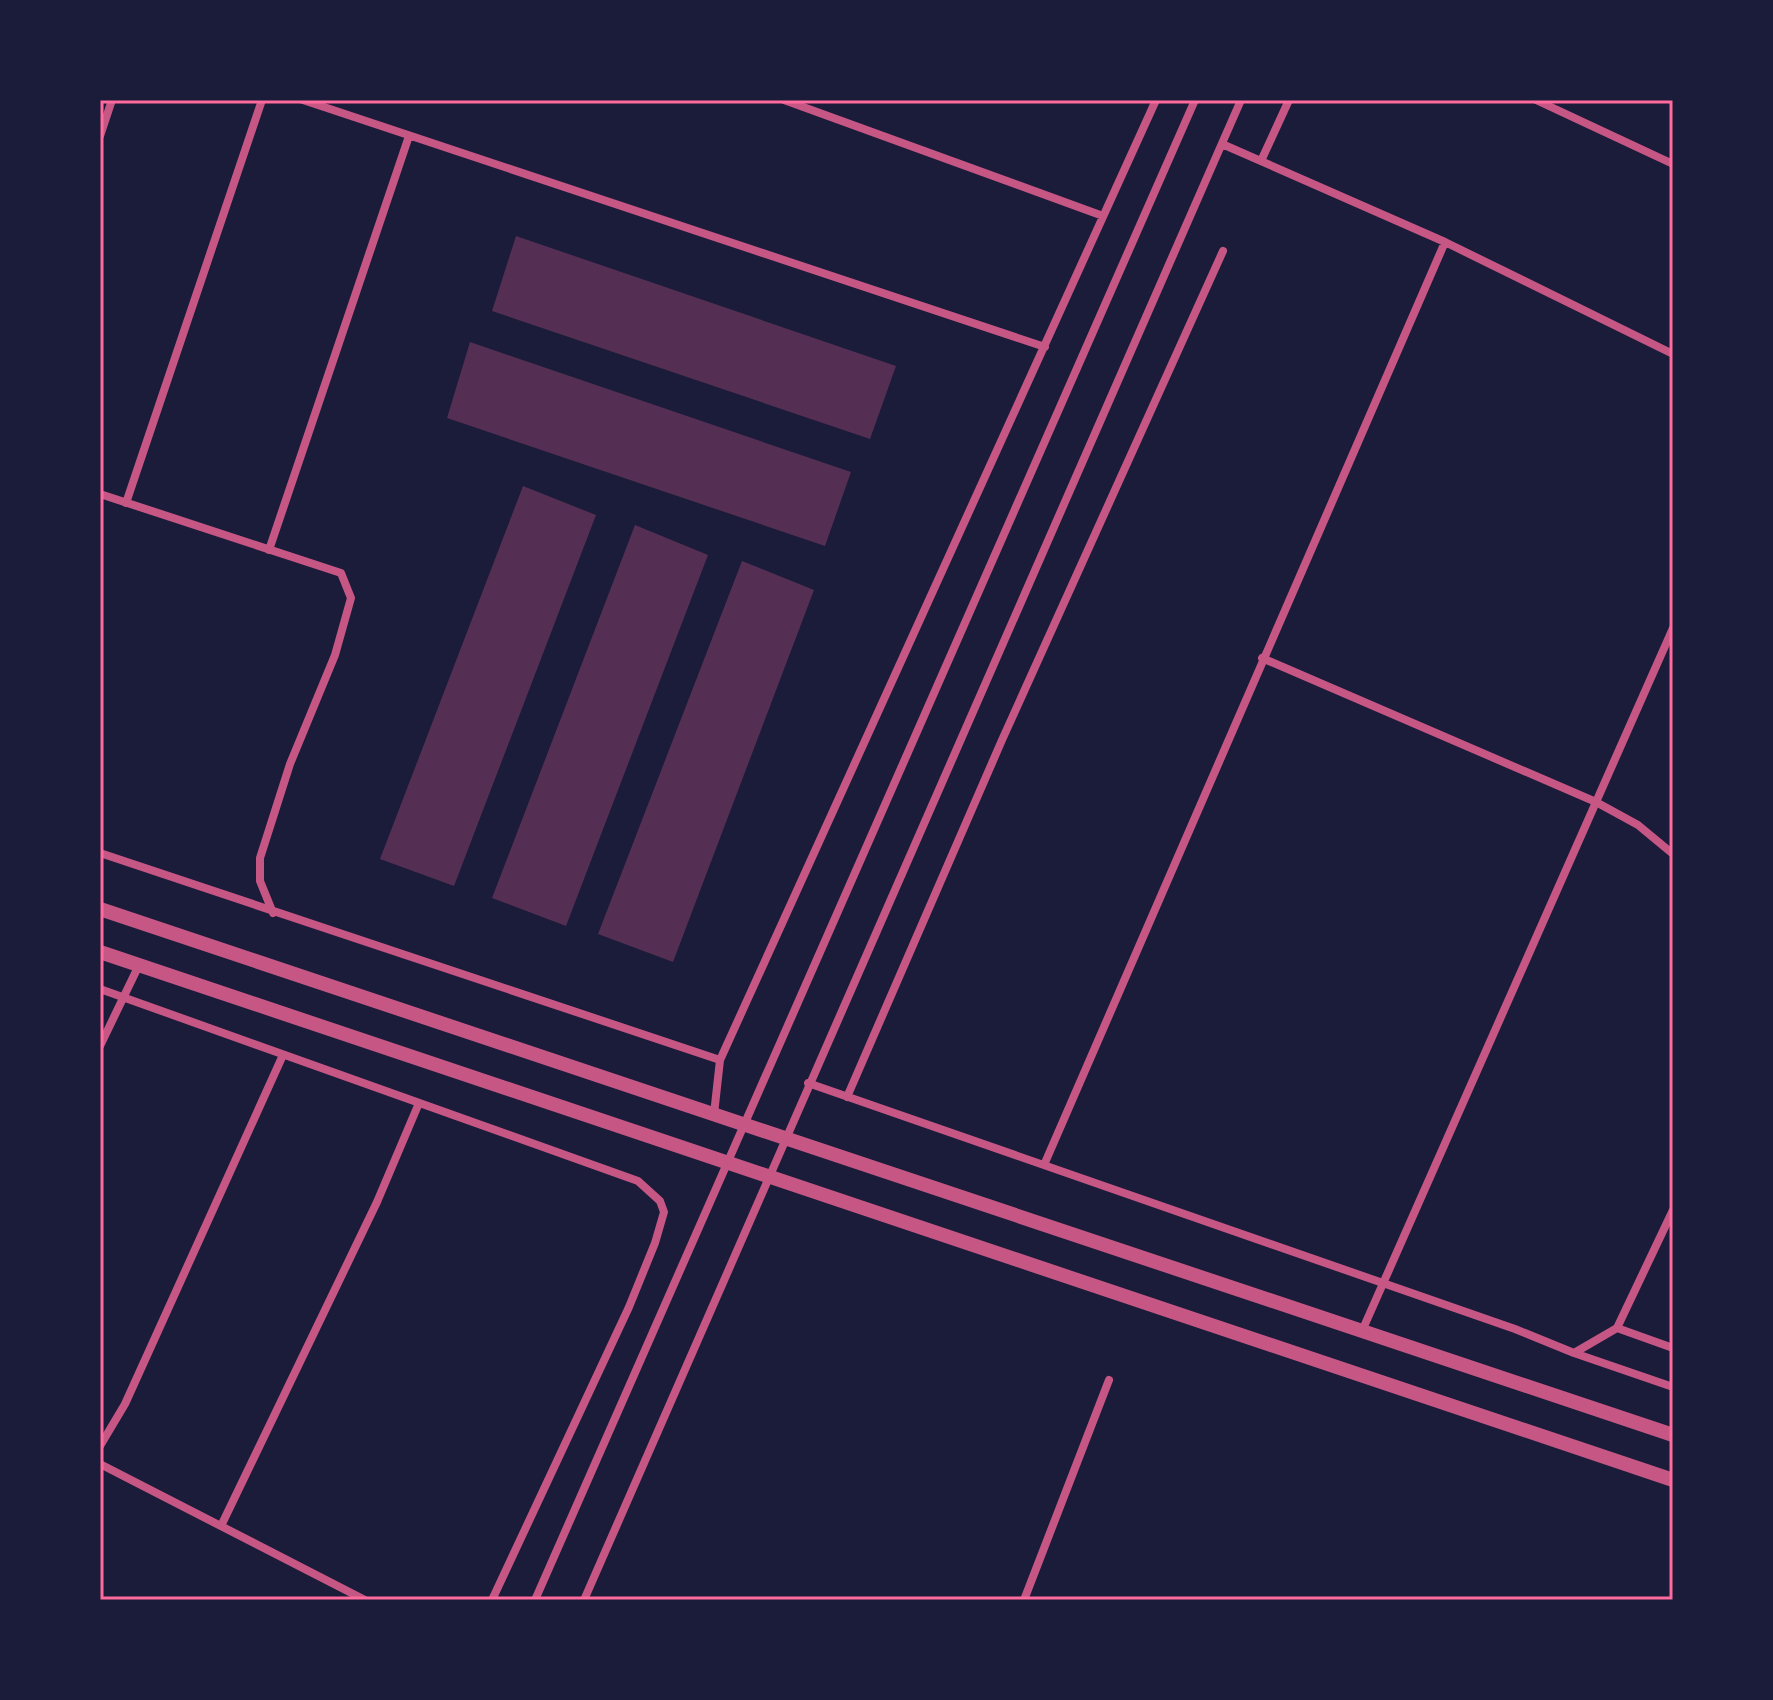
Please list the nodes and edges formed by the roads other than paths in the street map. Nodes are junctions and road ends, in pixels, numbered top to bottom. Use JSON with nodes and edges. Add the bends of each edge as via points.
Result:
{"nodes":[{"id":1,"x":112,"y":100,"type":"edge"},
{"id":2,"x":262,"y":100,"type":"edge"},
{"id":3,"x":303,"y":100,"type":"edge"},
{"id":4,"x":784,"y":100,"type":"edge"},
{"id":5,"x":1156,"y":100,"type":"edge"},
{"id":6,"x":1195,"y":100,"type":"edge"},
{"id":7,"x":1241,"y":100,"type":"edge"},
{"id":8,"x":1289,"y":100,"type":"edge"},
{"id":9,"x":1536,"y":100,"type":"edge"},
{"id":10,"x":100,"y":136,"type":"edge"},
{"id":11,"x":409,"y":136,"type":"junction"},
{"id":12,"x":1222,"y":144,"type":"junction"},
{"id":13,"x":1261,"y":161,"type":"junction"},
{"id":14,"x":1673,"y":164,"type":"edge"},
{"id":15,"x":1103,"y":216,"type":"junction"},
{"id":16,"x":1445,"y":242,"type":"junction"},
{"id":17,"x":1223,"y":251,"type":"dead end"},
{"id":18,"x":1045,"y":347,"type":"junction"},
{"id":19,"x":1673,"y":354,"type":"edge"},
{"id":20,"x":100,"y":494,"type":"edge"},
{"id":21,"x":126,"y":503,"type":"junction"},
{"id":22,"x":269,"y":550,"type":"junction"},
{"id":23,"x":1673,"y":628,"type":"edge"},
{"id":24,"x":1262,"y":658,"type":"junction"},
{"id":25,"x":1596,"y":802,"type":"junction"},
{"id":26,"x":100,"y":853,"type":"edge"},
{"id":27,"x":1673,"y":854,"type":"edge"},
{"id":28,"x":100,"y":909,"type":"edge"},
{"id":29,"x":273,"y":913,"type":"junction"},
{"id":30,"x":100,"y":952,"type":"edge"},
{"id":31,"x":139,"y":965,"type":"junction"},
{"id":32,"x":100,"y":989,"type":"edge"},
{"id":33,"x":123,"y":998,"type":"junction"},
{"id":34,"x":104,"y":1028,"type":"edge"},
{"id":35,"x":100,"y":1046,"type":"edge"},
{"id":36,"x":283,"y":1055,"type":"junction"},
{"id":37,"x":720,"y":1060,"type":"junction"},
{"id":38,"x":808,"y":1083,"type":"junction"},
{"id":39,"x":847,"y":1097,"type":"junction"},
{"id":40,"x":419,"y":1103,"type":"junction"},
{"id":41,"x":714,"y":1114,"type":"junction"},
{"id":42,"x":744,"y":1124,"type":"junction"},
{"id":43,"x":784,"y":1137,"type":"junction"},
{"id":44,"x":727,"y":1163,"type":"junction"},
{"id":45,"x":1044,"y":1165,"type":"junction"},
{"id":46,"x":770,"y":1177,"type":"junction"},
{"id":47,"x":1673,"y":1210,"type":"edge"},
{"id":48,"x":1383,"y":1284,"type":"junction"},
{"id":49,"x":1617,"y":1328,"type":"junction"},
{"id":50,"x":1362,"y":1331,"type":"junction"},
{"id":51,"x":1673,"y":1348,"type":"edge"},
{"id":52,"x":1574,"y":1353,"type":"junction"},
{"id":53,"x":1109,"y":1380,"type":"dead end"},
{"id":54,"x":1673,"y":1387,"type":"edge"},
{"id":55,"x":1673,"y":1435,"type":"edge"},
{"id":56,"x":100,"y":1446,"type":"edge"},
{"id":57,"x":100,"y":1464,"type":"edge"},
{"id":58,"x":1673,"y":1480,"type":"edge"},
{"id":59,"x":221,"y":1526,"type":"junction"},
{"id":60,"x":365,"y":1600,"type":"edge"},
{"id":61,"x":492,"y":1600,"type":"edge"},
{"id":62,"x":535,"y":1600,"type":"edge"},
{"id":63,"x":584,"y":1600,"type":"edge"},
{"id":64,"x":1024,"y":1600,"type":"edge"}],
"edges":[{"from":1,"to":10,"type":"street"},
{"from":2,"to":21,"type":"street"},
{"from":3,"to":11,"type":"street"},
{"from":4,"to":15,"type":"street"},
{"from":5,"to":15,"type":"street"},
{"from":6,"to":42,"type":"street"},
{"from":7,"to":12,"type":"street"},
{"from":8,"to":13,"type":"street"},
{"from":9,"to":14,"type":"street"},
{"from":11,"to":18,"type":"street"},
{"from":11,"to":22,"type":"street"},
{"from":12,"to":13,"type":"street"},
{"from":12,"to":38,"type":"street"},
{"from":13,"to":16,"type":"street"},
{"from":15,"to":18,"type":"street"},
{"from":16,"to":19,"type":"street"},
{"from":16,"to":24,"type":"street"},
{"from":17,"to":39,"type":"street"},
{"from":18,"to":37,"type":"street"},
{"from":20,"to":21,"type":"street"},
{"from":21,"to":22,"type":"street"},
{"from":22,"to":29,"type":"street","via":[[341,573],[351,598],[260,858],[260,881]]},
{"from":23,"to":25,"type":"street"},
{"from":24,"to":25,"type":"street"},
{"from":24,"to":45,"type":"street"},
{"from":25,"to":27,"type":"street","via":[[1638,825]]},
{"from":25,"to":48,"type":"street"},
{"from":26,"to":29,"type":"street"},
{"from":28,"to":41,"type":"street"},
{"from":29,"to":37,"type":"street"},
{"from":30,"to":31,"type":"street"},
{"from":31,"to":33,"type":"street"},
{"from":31,"to":44,"type":"street"},
{"from":32,"to":33,"type":"street"},
{"from":33,"to":34,"type":"street"},
{"from":33,"to":36,"type":"street"},
{"from":34,"to":35,"type":"street"},
{"from":36,"to":40,"type":"street"},
{"from":36,"to":56,"type":"street","via":[[125,1404]]},
{"from":37,"to":41,"type":"street"},
{"from":38,"to":39,"type":"street"},
{"from":38,"to":43,"type":"street"},
{"from":39,"to":45,"type":"street"},
{"from":40,"to":59,"type":"street"},
{"from":40,"to":61,"type":"street","via":[[638,1181],[660,1201],[664,1212],[629,1307]]},
{"from":41,"to":42,"type":"street"},
{"from":42,"to":43,"type":"street"},
{"from":42,"to":44,"type":"street"},
{"from":43,"to":46,"type":"street"},
{"from":43,"to":50,"type":"street"},
{"from":44,"to":46,"type":"street"},
{"from":44,"to":62,"type":"street"},
{"from":45,"to":48,"type":"street"},
{"from":46,"to":58,"type":"street"},
{"from":46,"to":63,"type":"street"},
{"from":47,"to":49,"type":"street"},
{"from":48,"to":50,"type":"street"},
{"from":48,"to":52,"type":"street"},
{"from":49,"to":51,"type":"street"},
{"from":49,"to":52,"type":"street"},
{"from":50,"to":55,"type":"street"},
{"from":52,"to":54,"type":"street"},
{"from":53,"to":64,"type":"street"},
{"from":57,"to":59,"type":"street"},
{"from":59,"to":60,"type":"street"}]}
